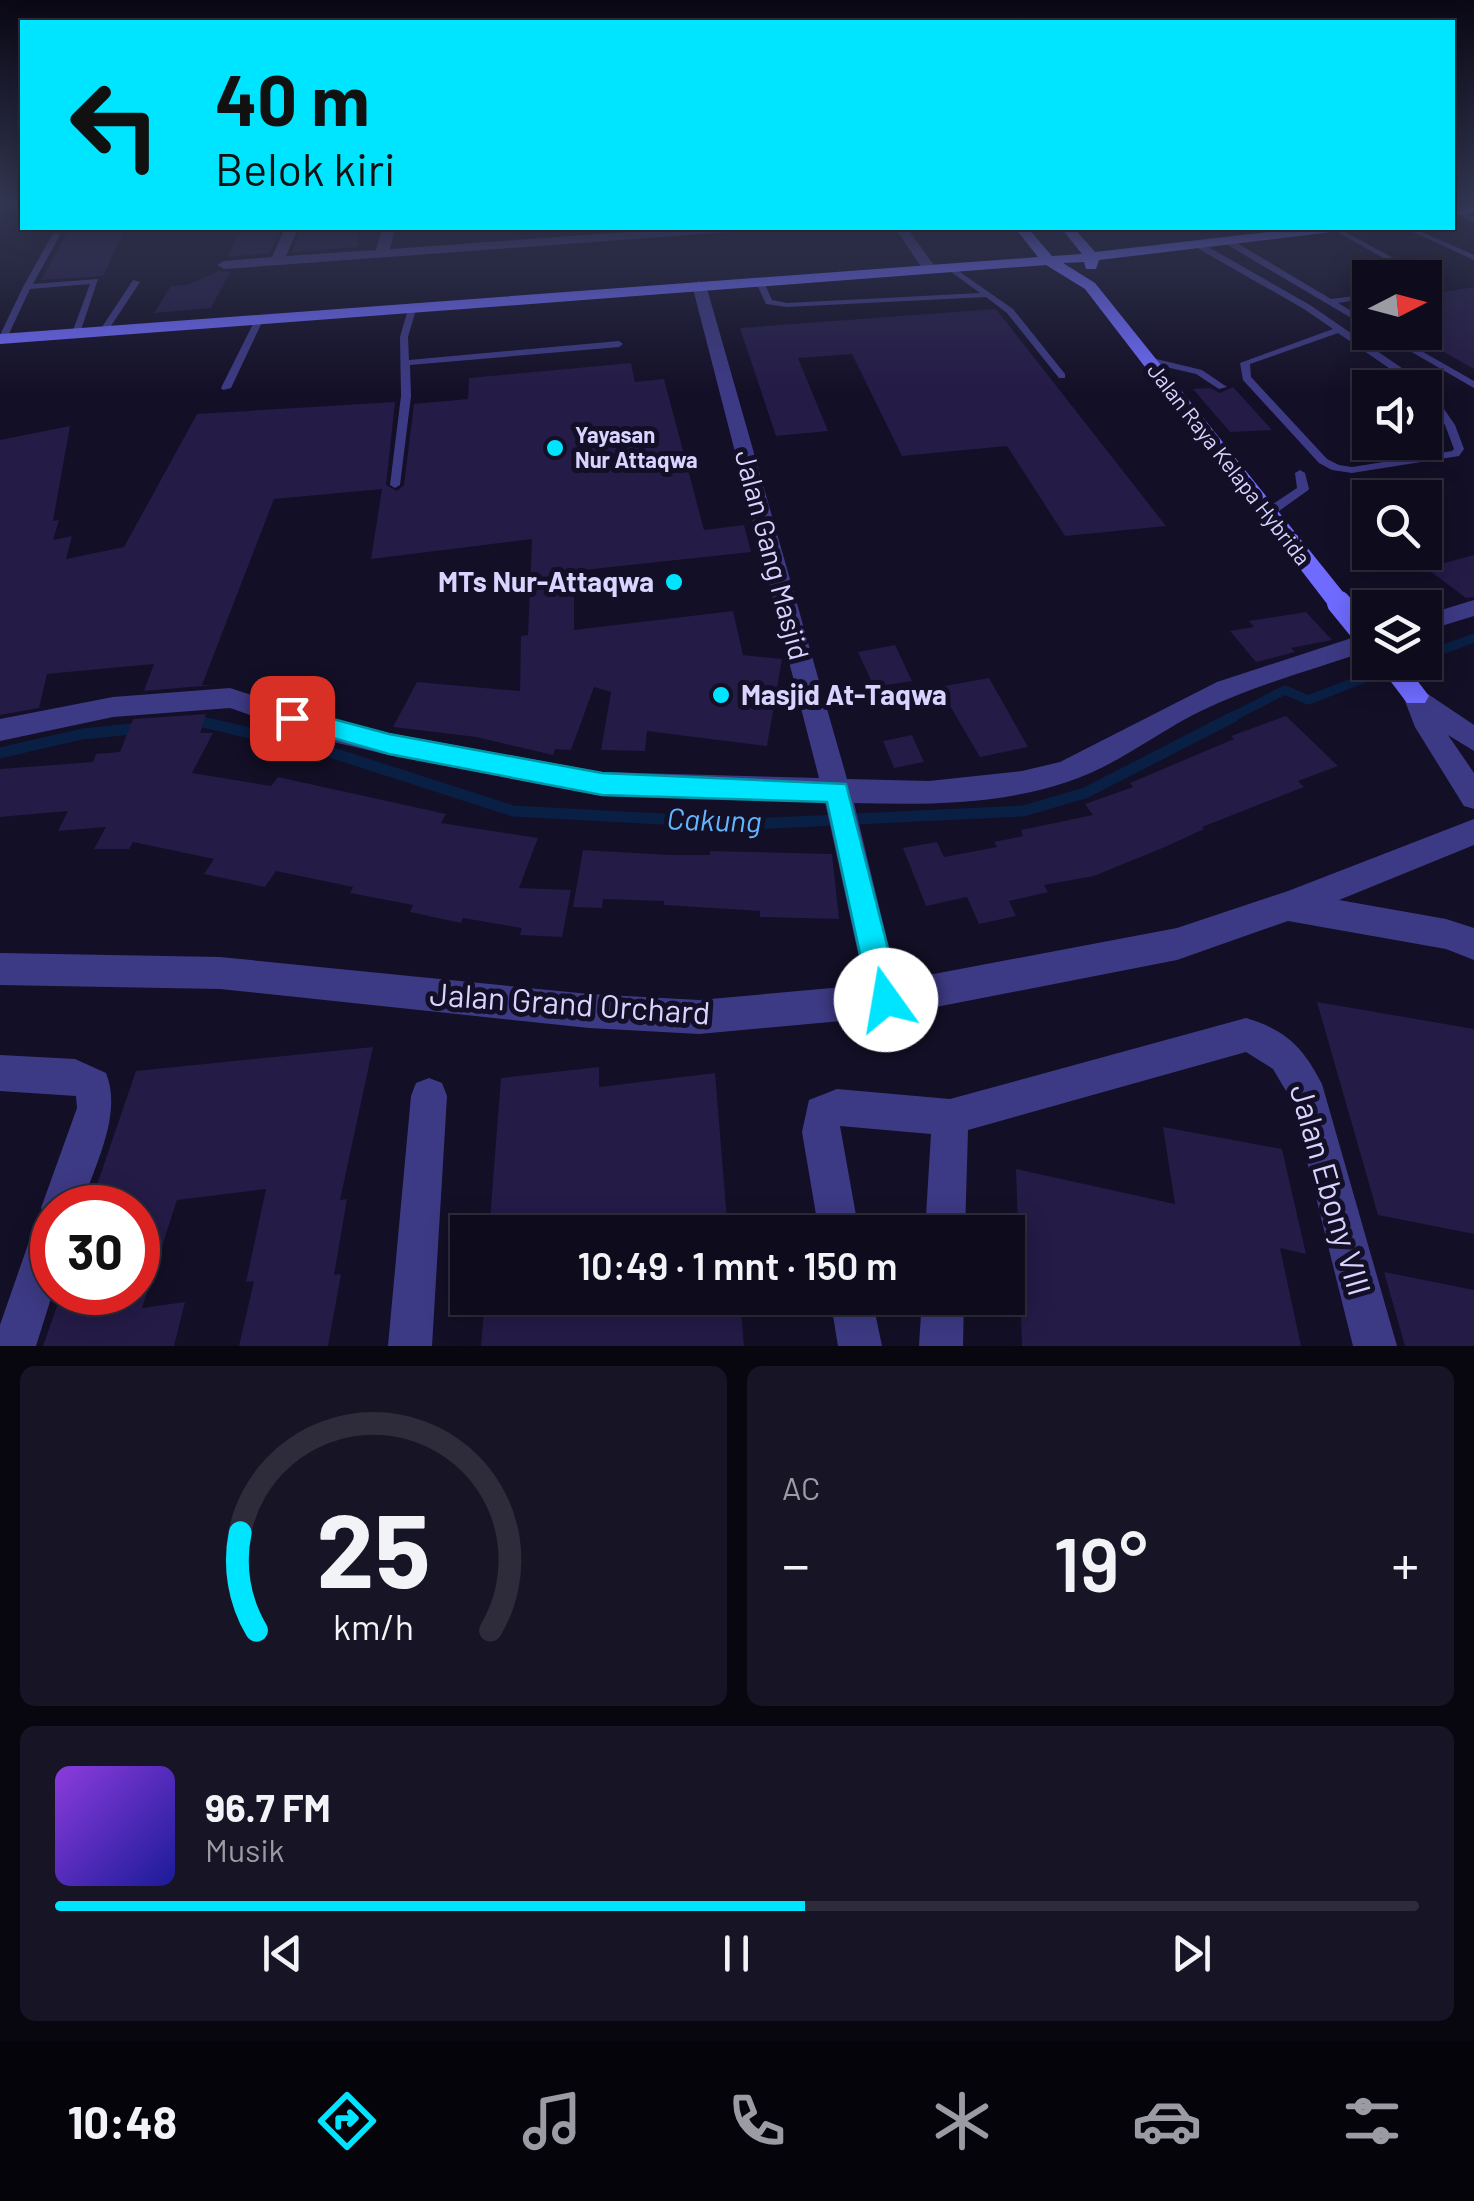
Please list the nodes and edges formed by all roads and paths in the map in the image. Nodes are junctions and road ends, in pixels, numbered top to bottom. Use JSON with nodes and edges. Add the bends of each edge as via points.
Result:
{"nodes":[{"id":1,"x":38,"y":268,"type":"edge"},
{"id":2,"x":928,"y":268,"type":"joint"},
{"id":3,"x":932,"y":268,"type":"edge"},
{"id":4,"x":951,"y":268,"type":"edge"},
{"id":5,"x":1061,"y":268,"type":"edge"},
{"id":6,"x":1091,"y":268,"type":"edge"},
{"id":7,"x":1237,"y":268,"type":"edge"},
{"id":8,"x":1272,"y":268,"type":"edge"},
{"id":9,"x":759,"y":280,"type":"junction"},
{"id":10,"x":136,"y":282,"type":"dead end"},
{"id":11,"x":699,"y":285,"type":"junction"},
{"id":12,"x":1090,"y":286,"type":"junction"},
{"id":13,"x":27,"y":287,"type":"junction"},
{"id":14,"x":984,"y":295,"type":"junction"},
{"id":15,"x":1352,"y":299,"type":"edge"},
{"id":16,"x":1328,"y":302,"type":"junction"},
{"id":17,"x":413,"y":306,"type":"junction"},
{"id":18,"x":1352,"y":316,"type":"edge"},
{"id":19,"x":260,"y":318,"type":"junction"},
{"id":20,"x":1340,"y":329,"type":"junction"},
{"id":21,"x":104,"y":330,"type":"junction"},
{"id":22,"x":76,"y":332,"type":"junction"},
{"id":23,"x":1,"y":338,"type":"edge"},
{"id":24,"x":619,"y":344,"type":"dead end"},
{"id":25,"x":1413,"y":350,"type":"edge"},
{"id":26,"x":1148,"y":360,"type":"junction"},
{"id":27,"x":405,"y":363,"type":"junction"},
{"id":28,"x":1399,"y":370,"type":"edge"},
{"id":29,"x":1062,"y":376,"type":"dead end"},
{"id":30,"x":1474,"y":384,"type":"edge"},
{"id":31,"x":226,"y":388,"type":"dead end"},
{"id":32,"x":1222,"y":388,"type":"dead end"},
{"id":33,"x":1442,"y":413,"type":"edge"},
{"id":34,"x":1442,"y":456,"type":"edge"},
{"id":35,"x":1416,"y":460,"type":"edge"},
{"id":36,"x":1300,"y":473,"type":"dead end"},
{"id":37,"x":395,"y":484,"type":"dead end"},
{"id":38,"x":1268,"y":513,"type":"junction"},
{"id":39,"x":1474,"y":608,"type":"edge"},
{"id":40,"x":1442,"y":618,"type":"edge"},
{"id":41,"x":1352,"y":620,"type":"edge"},
{"id":42,"x":1352,"y":647,"type":"edge"},
{"id":43,"x":1402,"y":680,"type":"edge"},
{"id":44,"x":1412,"y":692,"type":"junction"},
{"id":45,"x":0,"y":730,"type":"edge"},
{"id":46,"x":1474,"y":740,"type":"edge"},
{"id":47,"x":1474,"y":797,"type":"edge"},
{"id":48,"x":839,"y":798,"type":"junction"},
{"id":49,"x":1474,"y":832,"type":"edge"},
{"id":50,"x":1288,"y":906,"type":"junction"},
{"id":51,"x":1474,"y":944,"type":"edge"},
{"id":52,"x":0,"y":969,"type":"edge"},
{"id":53,"x":886,"y":1000,"type":"junction"},
{"id":54,"x":0,"y":1073,"type":"edge"},
{"id":55,"x":429,"y":1096,"type":"dead end"},
{"id":56,"x":950,"y":1116,"type":"junction"},
{"id":57,"x":69,"y":1185,"type":"edge"},
{"id":58,"x":836,"y":1215,"type":"edge"},
{"id":59,"x":947,"y":1215,"type":"edge"},
{"id":60,"x":30,"y":1298,"type":"edge"},
{"id":61,"x":855,"y":1315,"type":"edge"},
{"id":62,"x":942,"y":1315,"type":"edge"},
{"id":63,"x":14,"y":1346,"type":"edge"},
{"id":64,"x":410,"y":1346,"type":"edge"},
{"id":65,"x":860,"y":1346,"type":"edge"},
{"id":66,"x":941,"y":1346,"type":"edge"},
{"id":67,"x":1375,"y":1346,"type":"edge"}],
"edges":[{"from":1,"to":13,"type":"lane"},
{"from":2,"to":3,"type":"main road"},
{"from":2,"to":9,"type":"main road"},
{"from":4,"to":14,"type":"lane"},
{"from":5,"to":12,"type":"main road","name":"Jalan Raya Kelapa Hybrida"},
{"from":6,"to":12,"type":"main road"},
{"from":7,"to":20,"type":"lane"},
{"from":8,"to":16,"type":"lane"},
{"from":9,"to":11,"type":"main road"},
{"from":9,"to":14,"type":"lane","via":[[769,302],[787,305]]},
{"from":10,"to":21,"type":"lane"},
{"from":11,"to":17,"type":"main road"},
{"from":11,"to":48,"type":"street","name":"Jalan Gang Masjid"},
{"from":12,"to":26,"type":"main road","name":"Jalan Raya Kelapa Hybrida"},
{"from":13,"to":22,"type":"lane","via":[[95,281]]},
{"from":13,"to":23,"type":"lane"},
{"from":14,"to":29,"type":"lane","via":[[1010,311]]},
{"from":15,"to":16,"type":"lane"},
{"from":16,"to":18,"type":"lane"},
{"from":17,"to":19,"type":"main road"},
{"from":17,"to":27,"type":"lane"},
{"from":19,"to":21,"type":"main road"},
{"from":19,"to":31,"type":"lane"},
{"from":20,"to":28,"type":"lane"},
{"from":20,"to":35,"type":"lane","via":[[1244,363],[1246,378],[1323,461],[1352,470]]},
{"from":21,"to":22,"type":"main road"},
{"from":22,"to":23,"type":"main road"},
{"from":24,"to":27,"type":"lane"},
{"from":25,"to":30,"type":"lane"},
{"from":26,"to":32,"type":"lane","via":[[1199,372]]},
{"from":26,"to":38,"type":"main road","name":"Jalan Raya Kelapa Hybrida"},
{"from":27,"to":37,"type":"lane"},
{"from":33,"to":34,"type":"lane","via":[[1459,449]]},
{"from":36,"to":38,"type":"lane","via":[[1303,488]]},
{"from":38,"to":41,"type":"main road","name":"Jalan Raya Kelapa Hybrida","bridge":true},
{"from":39,"to":40,"type":"street"},
{"from":42,"to":48,"type":"street","via":[[1190,704],[1064,772],[995,788]]},
{"from":43,"to":44,"type":"main road"},
{"from":44,"to":46,"type":"street"},
{"from":44,"to":47,"type":"street"},
{"from":45,"to":48,"type":"street","via":[[112,708],[230,698],[389,744],[602,784]]},
{"from":48,"to":53,"type":"street","name":"Jalan Gang Masjid"},
{"from":49,"to":50,"type":"street","name":"Jalan Grand Orchard"},
{"from":50,"to":51,"type":"street"},
{"from":50,"to":53,"type":"street","name":"Jalan Grand Orchard","via":[[1177,944]]},
{"from":52,"to":53,"type":"street","name":"Jalan Grand Orchard","via":[[220,974],[699,1017]]},
{"from":54,"to":57,"type":"street","via":[[75,1077],[94,1086],[96,1108]]},
{"from":55,"to":64,"type":"street"},
{"from":56,"to":58,"type":"street","name":"Jalan Ebony VIII","via":[[836,1107],[822,1113]]},
{"from":56,"to":59,"type":"street"},
{"from":56,"to":67,"type":"street","name":"Jalan Ebony VIII","via":[[1246,1035],[1273,1042],[1309,1097]]},
{"from":60,"to":63,"type":"street"},
{"from":61,"to":65,"type":"street"},
{"from":62,"to":66,"type":"street"}]}
